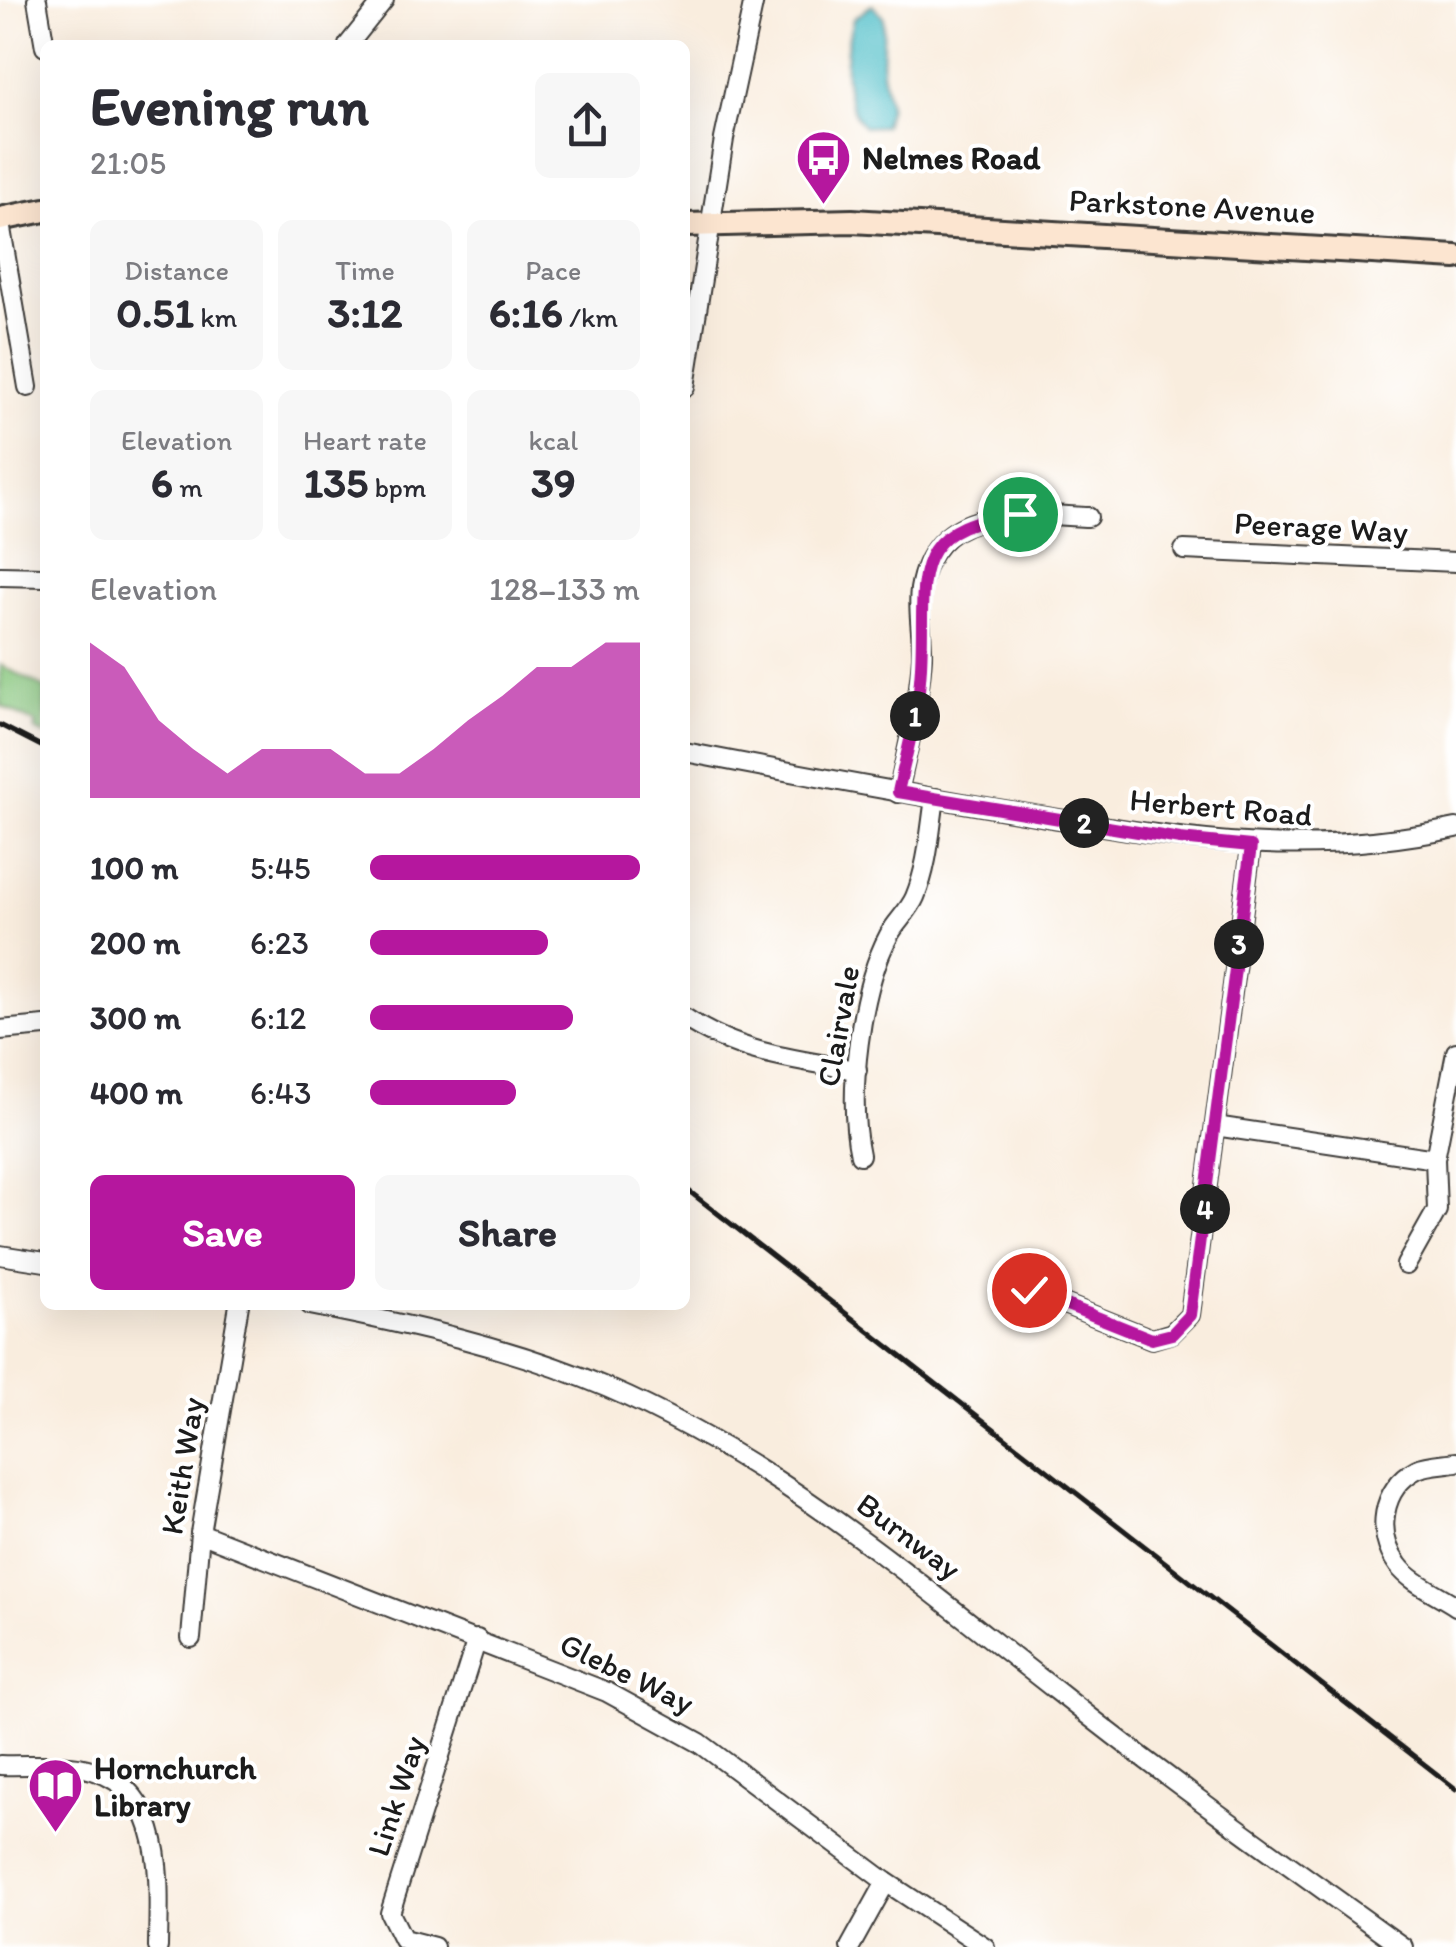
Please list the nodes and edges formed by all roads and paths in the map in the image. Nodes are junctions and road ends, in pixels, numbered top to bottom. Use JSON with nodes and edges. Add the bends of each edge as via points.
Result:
{"nodes":[{"id":1,"x":37,"y":0,"type":"edge"},
{"id":2,"x":754,"y":0,"type":"edge"},
{"id":3,"x":379,"y":3,"type":"edge"},
{"id":4,"x":44,"y":40,"type":"edge"},
{"id":5,"x":352,"y":40,"type":"edge"},
{"id":6,"x":40,"y":211,"type":"edge"},
{"id":7,"x":0,"y":221,"type":"edge"},
{"id":8,"x":713,"y":222,"type":"junction"},
{"id":9,"x":690,"y":224,"type":"edge"},
{"id":10,"x":1456,"y":257,"type":"edge"},
{"id":11,"x":4,"y":259,"type":"edge"},
{"id":12,"x":690,"y":358,"type":"edge"},
{"id":13,"x":28,"y":388,"type":"dead end"},
{"id":14,"x":1088,"y":517,"type":"dead end"},
{"id":15,"x":1184,"y":550,"type":"dead end"},
{"id":16,"x":1456,"y":562,"type":"edge"},
{"id":17,"x":0,"y":576,"type":"edge"},
{"id":18,"x":40,"y":577,"type":"edge"},
{"id":19,"x":690,"y":753,"type":"edge"},
{"id":20,"x":898,"y":792,"type":"junction"},
{"id":21,"x":935,"y":798,"type":"junction"},
{"id":22,"x":1456,"y":828,"type":"edge"},
{"id":23,"x":1251,"y":846,"type":"junction"},
{"id":24,"x":690,"y":1021,"type":"edge"},
{"id":25,"x":40,"y":1026,"type":"edge"},
{"id":26,"x":0,"y":1030,"type":"edge"},
{"id":27,"x":1456,"y":1052,"type":"edge"},
{"id":28,"x":856,"y":1070,"type":"junction"},
{"id":29,"x":1215,"y":1126,"type":"junction"},
{"id":30,"x":860,"y":1155,"type":"dead end"},
{"id":31,"x":1435,"y":1159,"type":"junction"},
{"id":32,"x":0,"y":1255,"type":"edge"},
{"id":33,"x":40,"y":1261,"type":"edge"},
{"id":34,"x":1406,"y":1265,"type":"dead end"},
{"id":35,"x":1029,"y":1290,"type":"dead end"},
{"id":36,"x":1048,"y":1298,"type":"junction"},
{"id":37,"x":238,"y":1310,"type":"edge"},
{"id":38,"x":336,"y":1310,"type":"edge"},
{"id":39,"x":1038,"y":1320,"type":"dead end"},
{"id":40,"x":1456,"y":1462,"type":"edge"},
{"id":41,"x":200,"y":1533,"type":"junction"},
{"id":42,"x":1456,"y":1606,"type":"edge"},
{"id":43,"x":191,"y":1638,"type":"dead end"},
{"id":44,"x":478,"y":1639,"type":"junction"},
{"id":45,"x":0,"y":1765,"type":"edge"},
{"id":46,"x":886,"y":1882,"type":"junction"},
{"id":47,"x":1382,"y":1940,"type":"edge"},
{"id":48,"x":158,"y":1947,"type":"edge"},
{"id":49,"x":434,"y":1947,"type":"edge"},
{"id":50,"x":850,"y":1947,"type":"edge"},
{"id":51,"x":984,"y":1947,"type":"edge"},
{"id":52,"x":1404,"y":1947,"type":"edge"}],
"edges":[{"from":1,"to":4,"type":"street"},
{"from":2,"to":8,"type":"street"},
{"from":3,"to":5,"type":"street"},
{"from":6,"to":7,"type":"street"},
{"from":7,"to":11,"type":"street"},
{"from":8,"to":9,"type":"street","name":"Parkstone Avenue"},
{"from":8,"to":10,"type":"street","name":"Parkstone Avenue","via":[[852,221]]},
{"from":8,"to":12,"type":"street"},
{"from":11,"to":13,"type":"street"},
{"from":14,"to":20,"type":"street","via":[[990,517],[946,537],[926,562],[919,594],[920,680]]},
{"from":15,"to":16,"type":"street","name":"Peerage Way"},
{"from":17,"to":18,"type":"street"},
{"from":19,"to":20,"type":"street","name":"Herbert Road"},
{"from":20,"to":21,"type":"street","name":"Herbert Road"},
{"from":21,"to":23,"type":"street","name":"Herbert Road"},
{"from":21,"to":28,"type":"street","name":"Clairvale","via":[[914,900],[889,936],[874,975]]},
{"from":22,"to":23,"type":"street","name":"Herbert Road","via":[[1338,846]]},
{"from":23,"to":29,"type":"street"},
{"from":24,"to":28,"type":"street","via":[[751,1050]]},
{"from":25,"to":26,"type":"street"},
{"from":27,"to":31,"type":"street"},
{"from":28,"to":30,"type":"street","name":"Clairvale"},
{"from":29,"to":31,"type":"street"},
{"from":29,"to":36,"type":"street","via":[[1194,1298],[1190,1315],[1172,1334],[1152,1339],[1127,1332]]},
{"from":31,"to":34,"type":"street","via":[[1437,1210]]},
{"from":32,"to":33,"type":"street"},
{"from":35,"to":36,"type":"street"},
{"from":36,"to":39,"type":"street"},
{"from":37,"to":41,"type":"street","name":"Keith Way"},
{"from":38,"to":47,"type":"street","name":"Burnway","via":[[536,1360],[656,1410],[784,1481]]},
{"from":40,"to":42,"type":"street","via":[[1420,1467],[1386,1501],[1384,1540],[1400,1568]]},
{"from":41,"to":43,"type":"street","name":"Keith Way"},
{"from":41,"to":44,"type":"street","name":"Glebe Way"},
{"from":44,"to":46,"type":"street","name":"Glebe Way","via":[[608,1692],[700,1742]]},
{"from":44,"to":49,"type":"street","name":"Link Way","via":[[390,1913],[403,1939]]},
{"from":45,"to":48,"type":"street","via":[[79,1767],[108,1777],[141,1805],[157,1853]]},
{"from":46,"to":50,"type":"street"},
{"from":46,"to":51,"type":"street","name":"Glebe Way"},
{"from":47,"to":52,"type":"street","name":"Burnway"}]}
